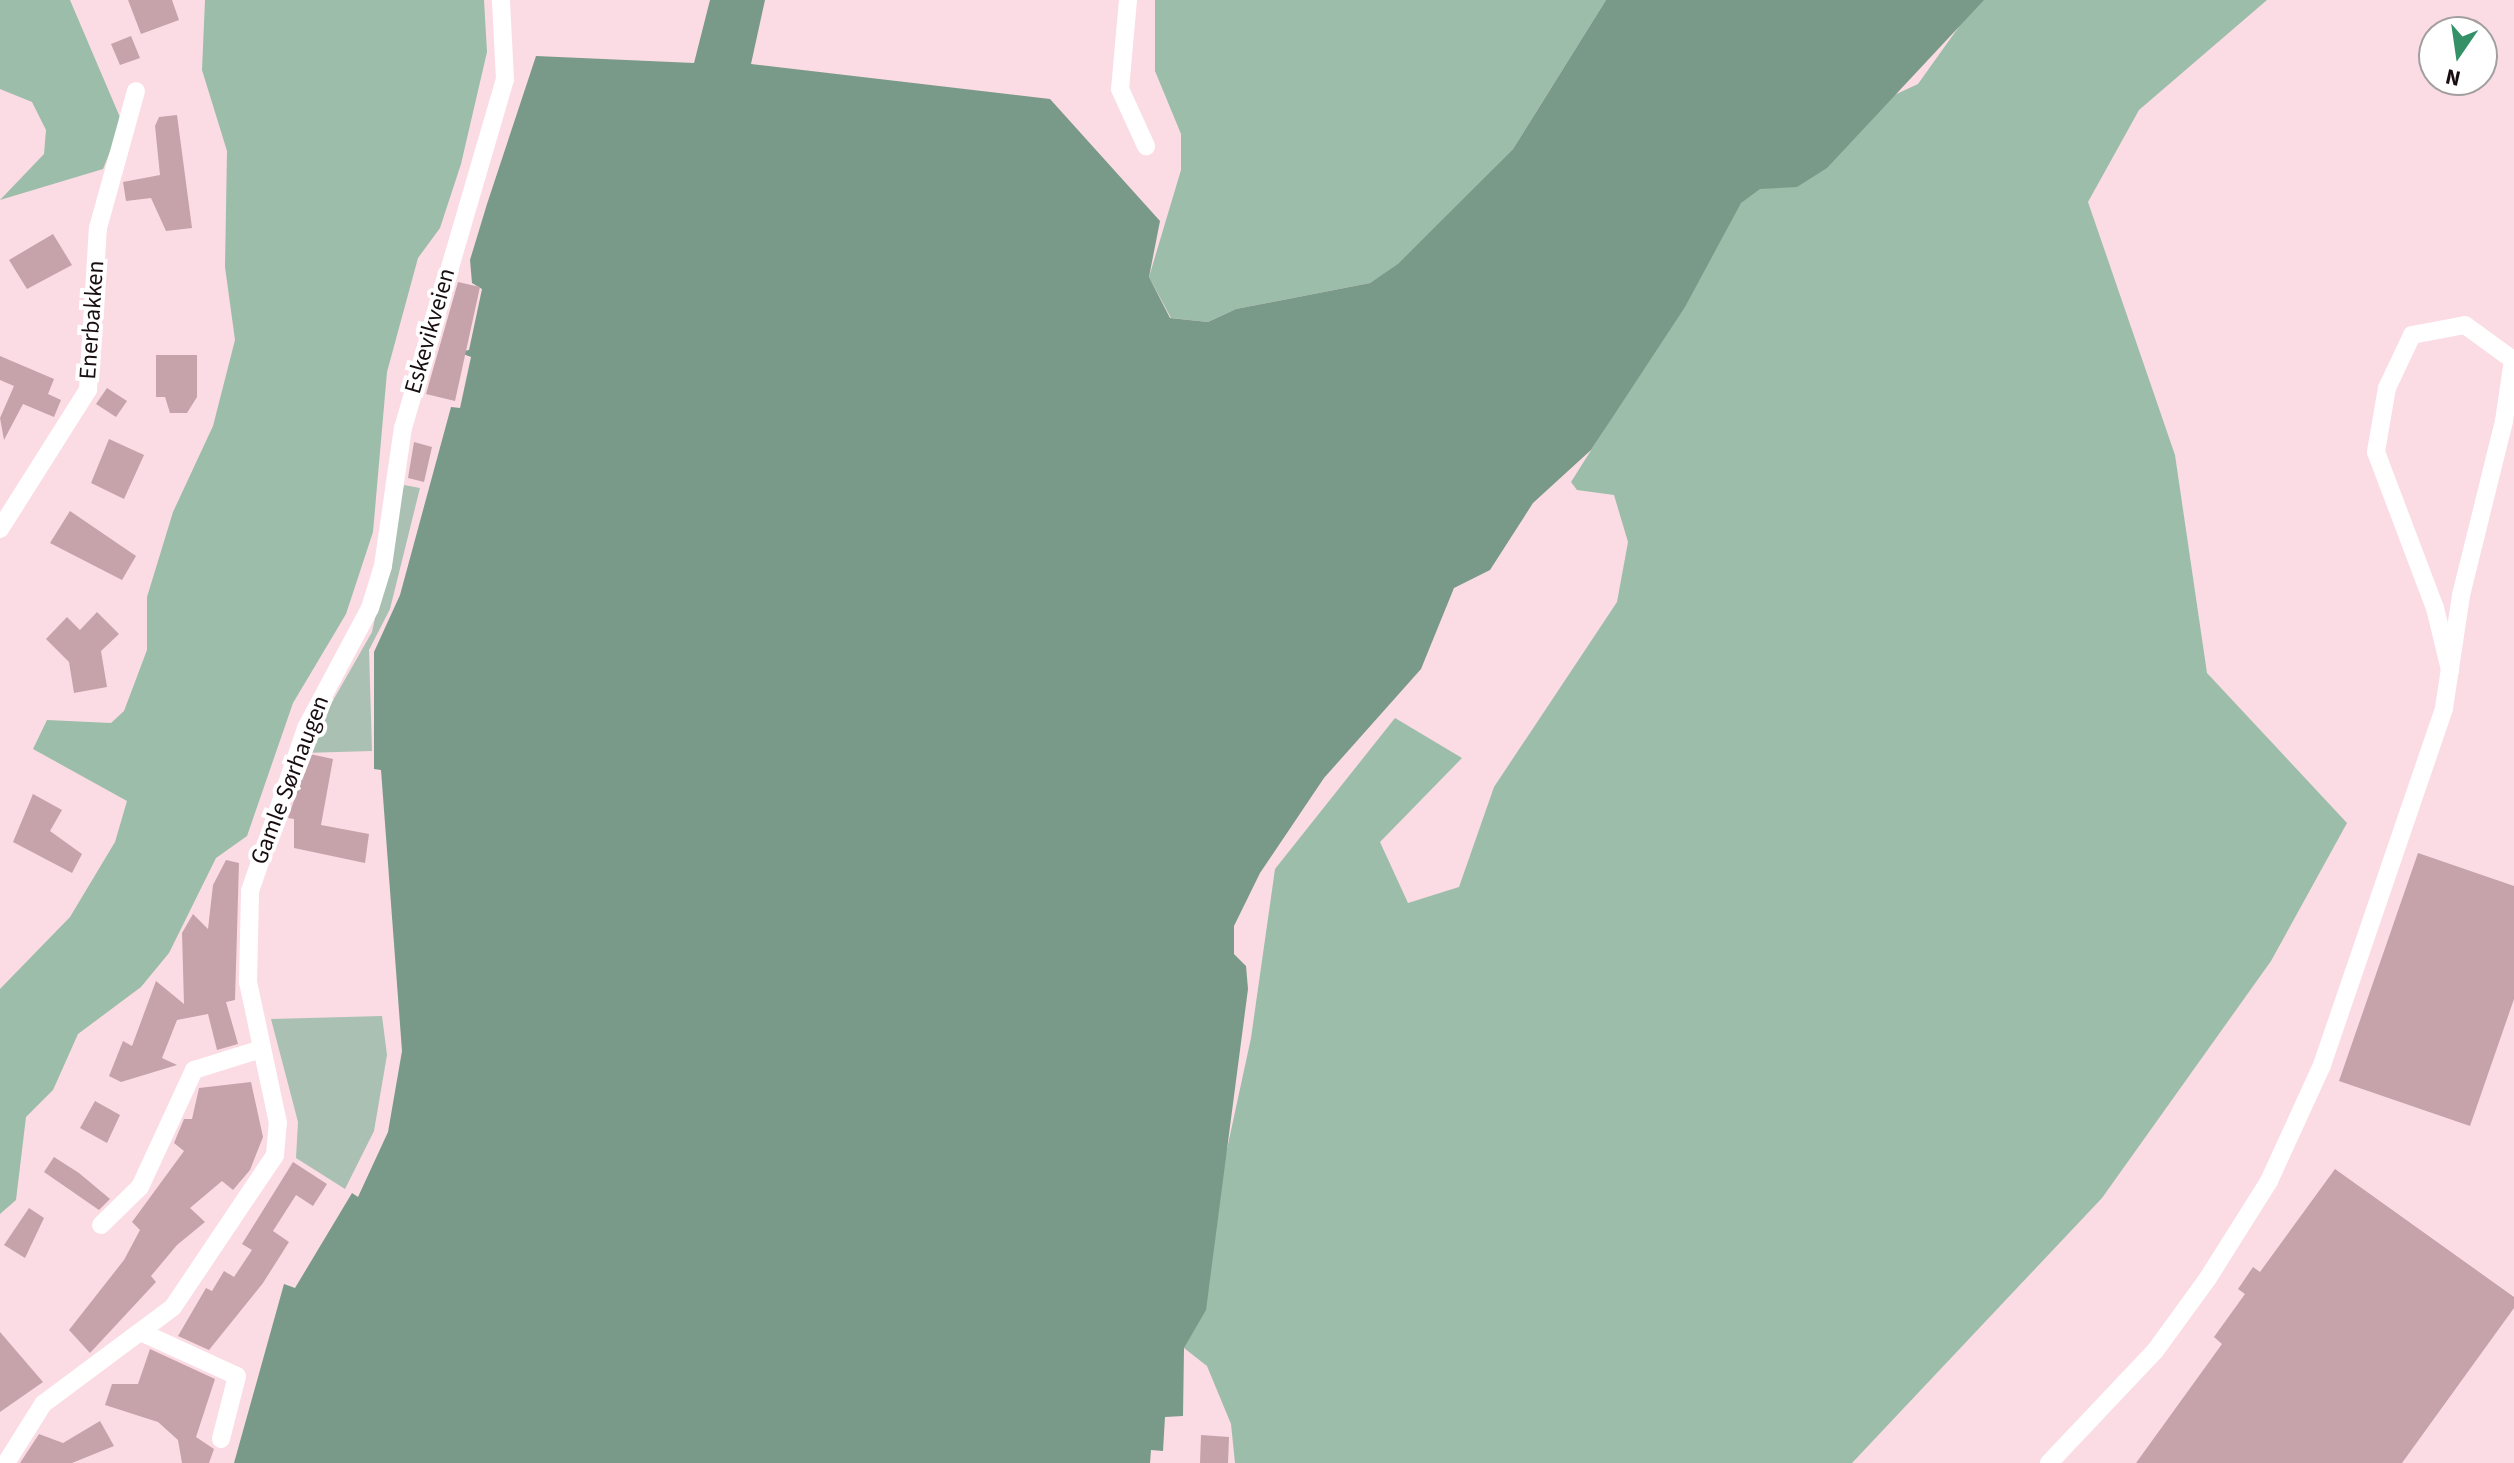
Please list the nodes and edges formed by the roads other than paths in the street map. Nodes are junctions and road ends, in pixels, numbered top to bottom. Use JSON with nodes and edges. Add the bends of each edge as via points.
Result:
{"nodes":[{"id":1,"x":501,"y":0,"type":"edge"},
{"id":2,"x":1128,"y":0,"type":"edge"},
{"id":3,"x":136,"y":91,"type":"dead end"},
{"id":4,"x":1146,"y":146,"type":"dead end"},
{"id":5,"x":0,"y":529,"type":"edge"},
{"id":6,"x":342,"y":658,"type":"joint"},
{"id":7,"x":2450,"y":670,"type":"junction"},
{"id":8,"x":258,"y":1050,"type":"junction"},
{"id":9,"x":101,"y":1225,"type":"dead end"},
{"id":10,"x":143,"y":1333,"type":"junction"},
{"id":11,"x":221,"y":1439,"type":"dead end"},
{"id":12,"x":6,"y":1463,"type":"edge"},
{"id":13,"x":2049,"y":1463,"type":"edge"}],
"edges":[{"from":1,"to":6,"type":"street","name":"Eskevikveien","via":[[505,80],[403,428],[383,566]]},
{"from":2,"to":4,"type":"street","via":[[1120,89]]},
{"from":3,"to":5,"type":"street","name":"Enerbakken","via":[[135,117],[117,153],[98,228],[88,390]]},
{"from":6,"to":8,"type":"street","name":"Gamle Sørhaugen","via":[[306,728],[253,878],[248,982]]},
{"from":7,"to":7,"type":"street","via":[[2513,360],[2465,325],[2412,335],[2387,388],[2376,452],[2435,608]]},
{"from":7,"to":13,"type":"street","via":[[2412,812],[2298,1126],[2223,1253],[2155,1351]]},
{"from":8,"to":9,"type":"street","via":[[194,1070],[140,1187]]},
{"from":8,"to":10,"type":"street","name":"Gamle Sørhaugen","via":[[278,1123],[275,1155],[199,1274]]},
{"from":10,"to":11,"type":"street","via":[[237,1376]]},
{"from":10,"to":12,"type":"street","name":"Gamle Sørhaugen","via":[[43,1404]]}]}
